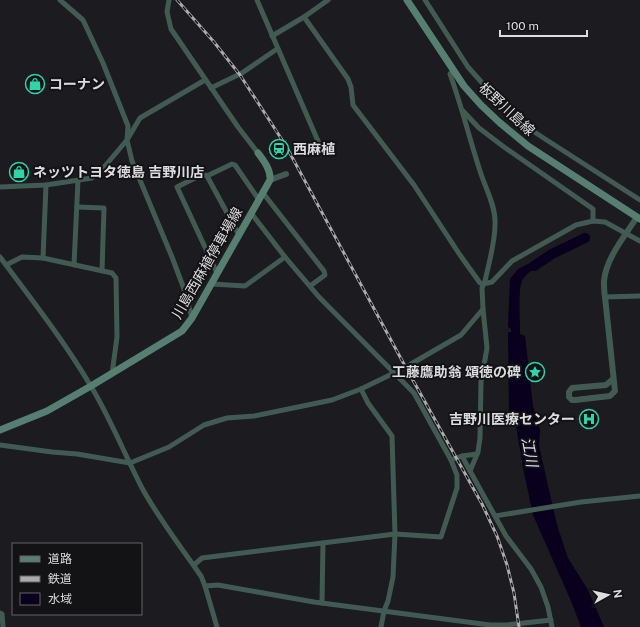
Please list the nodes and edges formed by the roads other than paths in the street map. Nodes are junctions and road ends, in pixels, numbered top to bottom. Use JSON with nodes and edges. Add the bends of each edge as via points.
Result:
{"nodes":[{"id":1,"x":60,"y":0,"type":"edge"},
{"id":2,"x":169,"y":0,"type":"edge"},
{"id":3,"x":257,"y":0,"type":"edge"},
{"id":4,"x":328,"y":0,"type":"edge"},
{"id":5,"x":407,"y":0,"type":"edge"},
{"id":6,"x":425,"y":0,"type":"edge"},
{"id":7,"x":304,"y":17,"type":"junction"},
{"id":8,"x":272,"y":36,"type":"junction"},
{"id":9,"x":277,"y":48,"type":"junction"},
{"id":10,"x":453,"y":71,"type":"junction"},
{"id":11,"x":205,"y":80,"type":"junction"},
{"id":12,"x":211,"y":88,"type":"junction"},
{"id":13,"x":463,"y":110,"type":"junction"},
{"id":14,"x":127,"y":140,"type":"junction"},
{"id":15,"x":321,"y":148,"type":"dead end"},
{"id":16,"x":258,"y":153,"type":"joint"},
{"id":17,"x":286,"y":174,"type":"dead end"},
{"id":18,"x":207,"y":176,"type":"junction"},
{"id":19,"x":78,"y":180,"type":"junction"},
{"id":20,"x":270,"y":180,"type":"junction"},
{"id":21,"x":46,"y":185,"type":"junction"},
{"id":22,"x":0,"y":187,"type":"edge"},
{"id":23,"x":261,"y":196,"type":"junction"},
{"id":24,"x":640,"y":200,"type":"edge"},
{"id":25,"x":77,"y":206,"type":"junction"},
{"id":26,"x":251,"y":213,"type":"junction"},
{"id":27,"x":638,"y":218,"type":"edge"},
{"id":28,"x":593,"y":221,"type":"junction"},
{"id":29,"x":239,"y":235,"type":"junction"},
{"id":30,"x":640,"y":241,"type":"edge"},
{"id":31,"x":0,"y":257,"type":"edge"},
{"id":32,"x":285,"y":257,"type":"junction"},
{"id":33,"x":44,"y":258,"type":"junction"},
{"id":34,"x":6,"y":265,"type":"junction"},
{"id":35,"x":74,"y":265,"type":"junction"},
{"id":36,"x":102,"y":271,"type":"junction"},
{"id":37,"x":217,"y":274,"type":"junction"},
{"id":38,"x":212,"y":284,"type":"junction"},
{"id":39,"x":483,"y":284,"type":"junction"},
{"id":40,"x":310,"y":286,"type":"junction"},
{"id":41,"x":640,"y":296,"type":"edge"},
{"id":42,"x":604,"y":297,"type":"junction"},
{"id":43,"x":482,"y":309,"type":"junction"},
{"id":44,"x":192,"y":318,"type":"junction"},
{"id":45,"x":410,"y":364,"type":"dead end"},
{"id":46,"x":394,"y":373,"type":"junction"},
{"id":47,"x":112,"y":374,"type":"junction"},
{"id":48,"x":613,"y":379,"type":"junction"},
{"id":49,"x":91,"y":386,"type":"junction"},
{"id":50,"x":361,"y":389,"type":"junction"},
{"id":51,"x":0,"y":430,"type":"edge"},
{"id":52,"x":0,"y":445,"type":"edge"},
{"id":53,"x":477,"y":454,"type":"junction"},
{"id":54,"x":462,"y":456,"type":"junction"},
{"id":55,"x":451,"y":460,"type":"junction"},
{"id":56,"x":130,"y":463,"type":"junction"},
{"id":57,"x":470,"y":471,"type":"junction"},
{"id":58,"x":640,"y":496,"type":"edge"},
{"id":59,"x":495,"y":516,"type":"junction"},
{"id":60,"x":395,"y":534,"type":"junction"},
{"id":61,"x":323,"y":543,"type":"junction"},
{"id":62,"x":194,"y":565,"type":"junction"},
{"id":63,"x":206,"y":586,"type":"junction"},
{"id":64,"x":322,"y":603,"type":"junction"},
{"id":65,"x":384,"y":611,"type":"junction"},
{"id":66,"x":0,"y":613,"type":"edge"},
{"id":67,"x":551,"y":620,"type":"junction"},
{"id":68,"x":461,"y":624,"type":"edge"},
{"id":69,"x":3,"y":627,"type":"edge"},
{"id":70,"x":217,"y":627,"type":"edge"},
{"id":71,"x":381,"y":627,"type":"edge"},
{"id":72,"x":552,"y":627,"type":"edge"}],
"edges":[{"from":1,"to":14,"type":"street","via":[[83,20],[93,40],[128,126]]},
{"from":2,"to":11,"type":"street","via":[[167,12],[171,29]]},
{"from":3,"to":8,"type":"street"},
{"from":4,"to":7,"type":"street"},
{"from":5,"to":10,"type":"main road","name":"板野川島線"},
{"from":6,"to":24,"type":"street","via":[[468,67],[501,104],[542,137]]},
{"from":7,"to":8,"type":"street"},
{"from":7,"to":39,"type":"street","via":[[348,79],[353,105],[414,184],[460,256]]},
{"from":8,"to":9,"type":"street"},
{"from":9,"to":12,"type":"street","via":[[236,77]]},
{"from":9,"to":15,"type":"street"},
{"from":10,"to":13,"type":"street","via":[[450,74]]},
{"from":10,"to":27,"type":"main road","name":"板野川島線","via":[[481,105],[510,133]]},
{"from":11,"to":12,"type":"street"},
{"from":11,"to":14,"type":"street","via":[[140,118]]},
{"from":12,"to":16,"type":"street"},
{"from":13,"to":28,"type":"street","via":[[479,128],[593,209]]},
{"from":13,"to":39,"type":"street","via":[[495,220]]},
{"from":14,"to":19,"type":"street","via":[[92,178]]},
{"from":14,"to":44,"type":"street","via":[[132,161],[172,257]]},
{"from":16,"to":20,"type":"main road","via":[[271,175]]},
{"from":17,"to":20,"type":"street"},
{"from":18,"to":23,"type":"street","via":[[232,164],[235,165]]},
{"from":18,"to":29,"type":"street"},
{"from":18,"to":37,"type":"street","via":[[203,174],[177,187]]},
{"from":19,"to":21,"type":"street"},
{"from":19,"to":25,"type":"street"},
{"from":20,"to":23,"type":"main road","name":"川島西麻植停車場線"},
{"from":21,"to":22,"type":"street"},
{"from":21,"to":33,"type":"street"},
{"from":23,"to":26,"type":"main road","name":"川島西麻植停車場線"},
{"from":23,"to":40,"type":"street","via":[[324,271],[324,275]]},
{"from":25,"to":35,"type":"street"},
{"from":25,"to":36,"type":"street","via":[[104,208]]},
{"from":26,"to":29,"type":"main road","name":"川島西麻植停車場線"},
{"from":26,"to":32,"type":"street"},
{"from":27,"to":42,"type":"street","via":[[614,254],[604,282]]},
{"from":28,"to":30,"type":"street","via":[[610,224]]},
{"from":28,"to":39,"type":"street","via":[[576,225],[521,255],[492,282]]},
{"from":29,"to":37,"type":"main road","name":"川島西麻植停車場線"},
{"from":31,"to":34,"type":"street"},
{"from":32,"to":38,"type":"street","via":[[245,286]]},
{"from":32,"to":40,"type":"street"},
{"from":33,"to":34,"type":"street","via":[[22,257]]},
{"from":33,"to":35,"type":"street"},
{"from":34,"to":49,"type":"street","via":[[62,340]]},
{"from":35,"to":36,"type":"street"},
{"from":36,"to":47,"type":"street","via":[[112,273],[116,278],[117,337]]},
{"from":37,"to":38,"type":"main road","name":"川島西麻植停車場線"},
{"from":38,"to":44,"type":"main road","name":"川島西麻植停車場線"},
{"from":39,"to":43,"type":"street"},
{"from":40,"to":46,"type":"street"},
{"from":41,"to":42,"type":"street"},
{"from":42,"to":48,"type":"street"},
{"from":43,"to":45,"type":"street","via":[[461,335]]},
{"from":43,"to":53,"type":"street","via":[[487,348],[481,382],[480,438]]},
{"from":44,"to":47,"type":"main road","name":"川島西麻植停車場線","via":[[182,331]]},
{"from":46,"to":50,"type":"street"},
{"from":46,"to":55,"type":"street","via":[[414,393]]},
{"from":47,"to":49,"type":"main road","name":"川島西麻植停車場線"},
{"from":48,"to":48,"type":"street","via":[[615,390],[610,396],[575,400],[569,397],[572,388],[606,385]]},
{"from":49,"to":51,"type":"main road","name":"川島西麻植停車場線","via":[[47,411]]},
{"from":49,"to":56,"type":"street"},
{"from":50,"to":56,"type":"street","via":[[332,400],[254,416],[227,418],[204,425],[169,447]]},
{"from":50,"to":60,"type":"street","via":[[392,436]]},
{"from":52,"to":56,"type":"street"},
{"from":53,"to":54,"type":"street"},
{"from":53,"to":57,"type":"street"},
{"from":54,"to":55,"type":"street"},
{"from":54,"to":57,"type":"street"},
{"from":55,"to":60,"type":"street","via":[[457,475],[457,488],[441,537]]},
{"from":56,"to":62,"type":"street","via":[[150,501]]},
{"from":57,"to":59,"type":"street"},
{"from":58,"to":59,"type":"street","via":[[558,505]]},
{"from":59,"to":67,"type":"street","via":[[541,587]]},
{"from":60,"to":61,"type":"street"},
{"from":60,"to":65,"type":"street","via":[[393,577]]},
{"from":61,"to":62,"type":"street","via":[[202,558]]},
{"from":61,"to":64,"type":"street"},
{"from":62,"to":63,"type":"street"},
{"from":63,"to":64,"type":"street","via":[[218,585]]},
{"from":63,"to":70,"type":"street"},
{"from":64,"to":65,"type":"street"},
{"from":65,"to":68,"type":"street"},
{"from":65,"to":71,"type":"street"},
{"from":66,"to":69,"type":"street"},
{"from":67,"to":68,"type":"street","via":[[499,625]]},
{"from":67,"to":72,"type":"street"}]}
